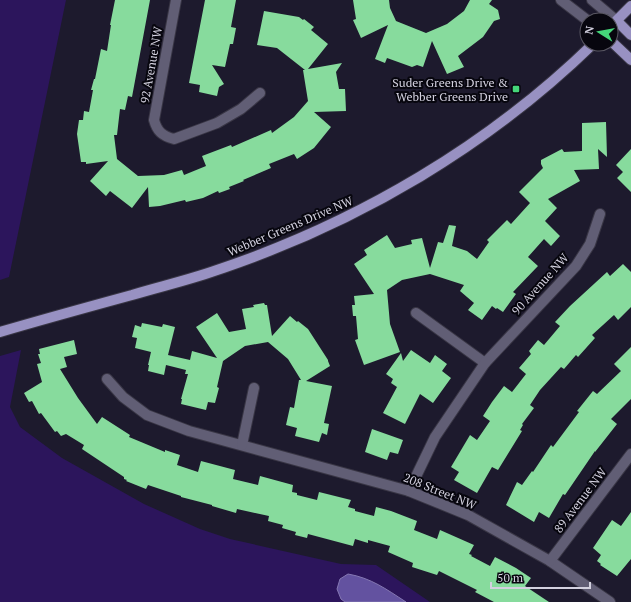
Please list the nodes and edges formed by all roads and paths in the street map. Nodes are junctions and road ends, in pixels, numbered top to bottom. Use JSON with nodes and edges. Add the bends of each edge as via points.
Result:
{"nodes":[{"id":1,"x":176,"y":0,"type":"edge"},
{"id":2,"x":561,"y":0,"type":"edge"},
{"id":3,"x":592,"y":0,"type":"edge"},
{"id":4,"x":631,"y":6,"type":"edge"},
{"id":5,"x":603,"y":12,"type":"edge"},
{"id":6,"x":579,"y":14,"type":"edge"},
{"id":7,"x":619,"y":18,"type":"edge"},
{"id":8,"x":619,"y":27,"type":"edge"},
{"id":9,"x":631,"y":35,"type":"edge"},
{"id":10,"x":619,"y":49,"type":"edge"},
{"id":11,"x":584,"y":52,"type":"edge"},
{"id":12,"x":631,"y":60,"type":"edge"},
{"id":13,"x":260,"y":93,"type":"dead end"},
{"id":14,"x":600,"y":214,"type":"dead end"},
{"id":15,"x":416,"y":312,"type":"dead end"},
{"id":16,"x":0,"y":332,"type":"edge"},
{"id":17,"x":485,"y":363,"type":"junction"},
{"id":18,"x":107,"y":379,"type":"dead end"},
{"id":19,"x":254,"y":388,"type":"dead end"},
{"id":20,"x":242,"y":445,"type":"junction"},
{"id":21,"x":631,"y":454,"type":"edge"},
{"id":22,"x":409,"y":491,"type":"junction"},
{"id":23,"x":550,"y":561,"type":"junction"},
{"id":24,"x":610,"y":602,"type":"edge"}],
"edges":[{"from":1,"to":13,"type":"street","name":"92 Avenue NW","via":[[154,120],[160,133],[174,139],[217,123],[241,109]]},
{"from":2,"to":6,"type":"street"},
{"from":3,"to":5,"type":"street"},
{"from":4,"to":7,"type":"main road"},
{"from":8,"to":9,"type":"main road"},
{"from":10,"to":12,"type":"main road"},
{"from":11,"to":16,"type":"main road","name":"Webber Greens Drive NW","via":[[536,95],[478,139],[408,184],[346,218],[221,269]]},
{"from":14,"to":17,"type":"street","name":"90 Avenue NW","via":[[590,244],[576,266]]},
{"from":15,"to":17,"type":"street"},
{"from":17,"to":22,"type":"street","name":"90 Avenue NW","via":[[435,437]]},
{"from":18,"to":20,"type":"street","name":"208 Street NW","via":[[122,398],[147,415],[189,431]]},
{"from":19,"to":20,"type":"street"},
{"from":20,"to":22,"type":"street","name":"208 Street NW"},
{"from":21,"to":23,"type":"street","name":"89 Avenue NW"},
{"from":22,"to":23,"type":"street","name":"208 Street NW","via":[[468,515]]},
{"from":23,"to":24,"type":"street","name":"208 Street NW"}]}
